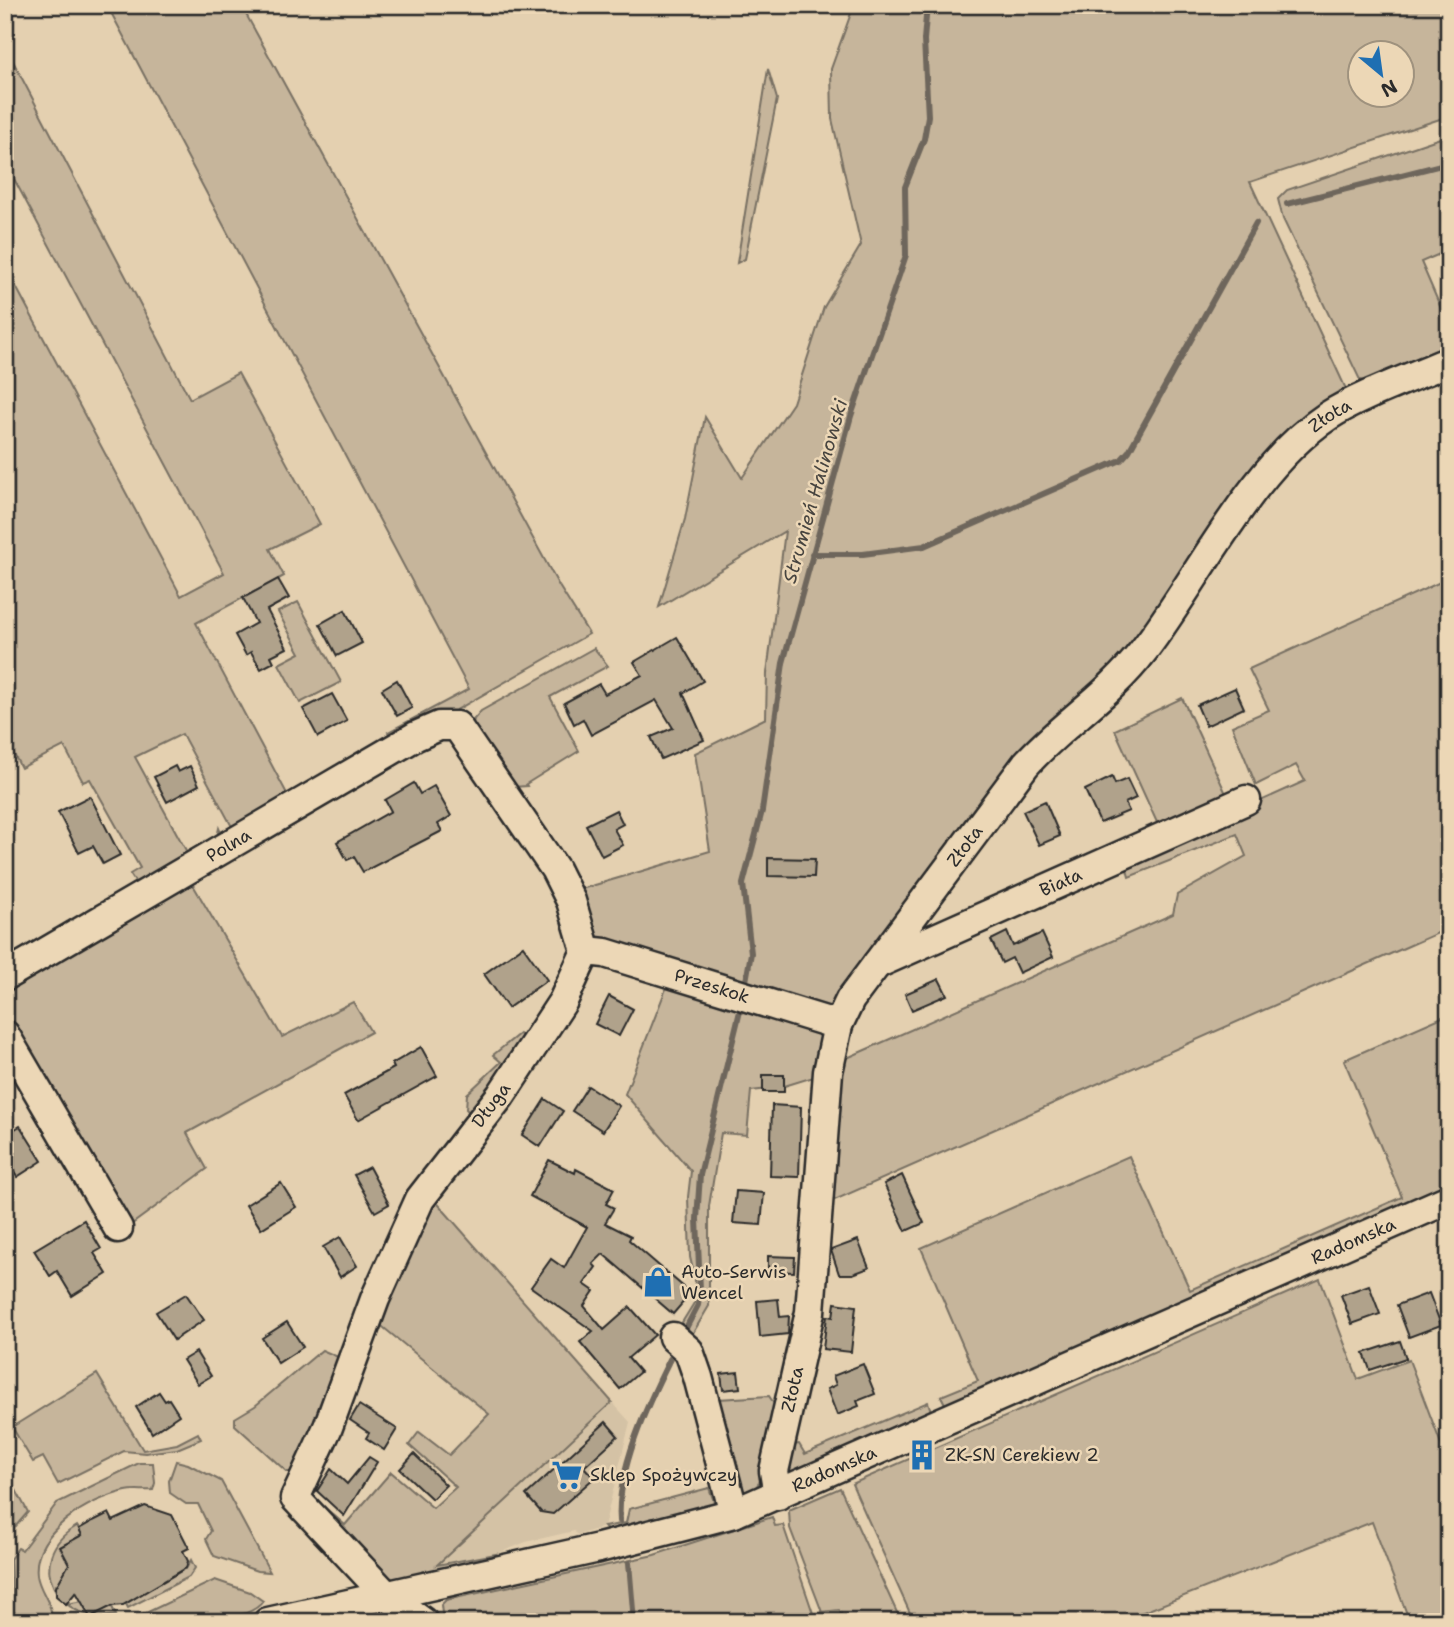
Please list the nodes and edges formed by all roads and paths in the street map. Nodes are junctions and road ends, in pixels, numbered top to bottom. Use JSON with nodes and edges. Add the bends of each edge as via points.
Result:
{"nodes":[{"id":1,"x":1449,"y":361,"type":"edge"},
{"id":2,"x":1246,"y":800,"type":"dead end"},
{"id":3,"x":586,"y":951,"type":"junction"},
{"id":4,"x":874,"y":966,"type":"junction"},
{"id":5,"x":5,"y":976,"type":"edge"},
{"id":6,"x":838,"y":1025,"type":"junction"},
{"id":7,"x":5,"y":1035,"type":"edge"},
{"id":8,"x":1449,"y":1199,"type":"edge"},
{"id":9,"x":118,"y":1228,"type":"dead end"},
{"id":10,"x":673,"y":1337,"type":"dead end"},
{"id":11,"x":778,"y":1495,"type":"junction"},
{"id":12,"x":734,"y":1513,"type":"junction"},
{"id":13,"x":387,"y":1596,"type":"junction"},
{"id":14,"x":268,"y":1622,"type":"edge"},
{"id":15,"x":422,"y":1622,"type":"edge"}],
"edges":[{"from":1,"to":4,"type":"street","name":"Złota","via":[[1329,415],[1296,440],[1264,478],[1145,649],[1113,688],[1048,740],[1026,764]]},
{"from":2,"to":4,"type":"street","name":"Biała"},
{"from":3,"to":5,"type":"street","name":"Polna","via":[[571,901],[555,869],[457,726],[439,726]]},
{"from":3,"to":6,"type":"street","name":"Przeskok"},
{"from":3,"to":13,"type":"street","name":"Długa","via":[[563,1001],[508,1084],[420,1199],[295,1498]]},
{"from":4,"to":6,"type":"street","name":"Złota"},
{"from":6,"to":11,"type":"street","name":"Złota","via":[[828,1072],[810,1312],[774,1471]]},
{"from":7,"to":9,"type":"street"},
{"from":8,"to":11,"type":"street","name":"Radomska"},
{"from":10,"to":12,"type":"street","via":[[689,1351],[694,1364]]},
{"from":11,"to":12,"type":"street","name":"Radomska"},
{"from":12,"to":13,"type":"street","name":"Radomska"},
{"from":13,"to":14,"type":"street","name":"Radomska"},
{"from":13,"to":15,"type":"street"}]}
